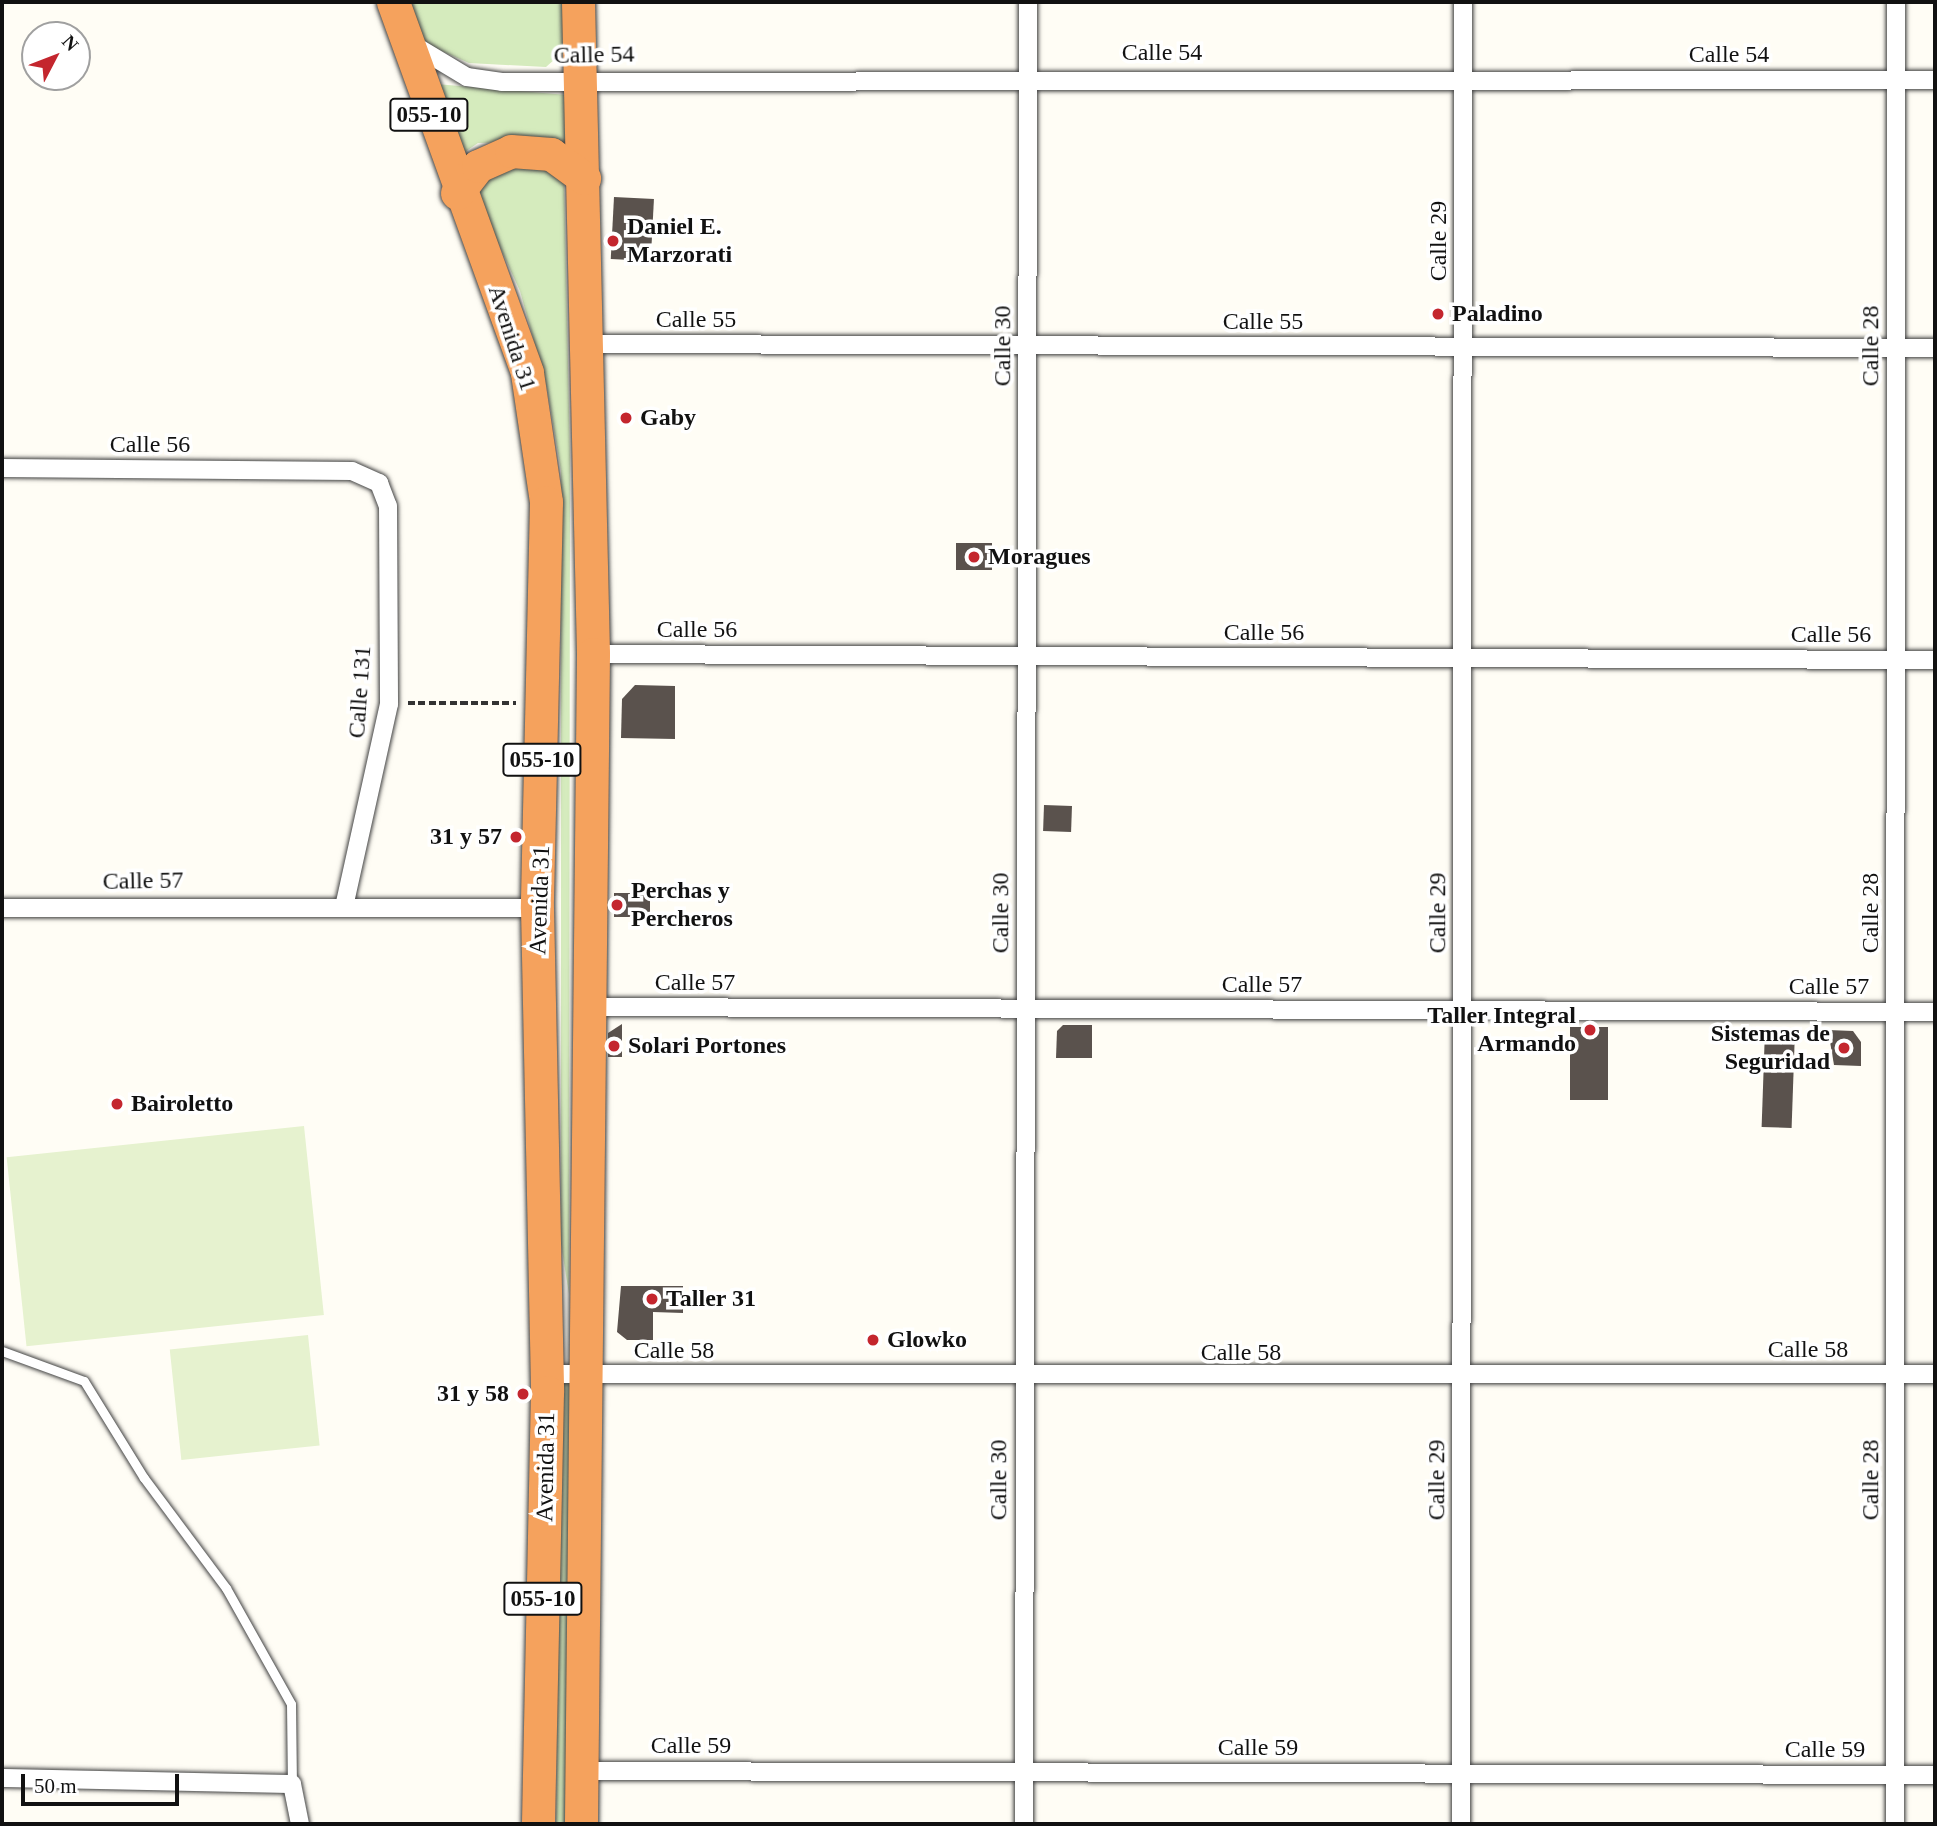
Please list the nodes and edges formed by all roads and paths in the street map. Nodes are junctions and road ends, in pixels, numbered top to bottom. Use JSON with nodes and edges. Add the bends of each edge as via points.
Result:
{"nodes":[{"id":1,"x":393,"y":2,"type":"edge"},
{"id":2,"x":578,"y":2,"type":"edge"},
{"id":3,"x":1028,"y":2,"type":"edge"},
{"id":4,"x":1463,"y":2,"type":"edge"},
{"id":5,"x":1896,"y":2,"type":"edge"},
{"id":6,"x":401,"y":36,"type":"junction"},
{"id":7,"x":1028,"y":77,"type":"junction"},
{"id":8,"x":579,"y":79,"type":"junction"},
{"id":9,"x":1463,"y":79,"type":"junction"},
{"id":10,"x":1896,"y":80,"type":"junction"},
{"id":11,"x":1935,"y":80,"type":"edge"},
{"id":12,"x":584,"y":178,"type":"junction"},
{"id":13,"x":457,"y":193,"type":"junction"},
{"id":14,"x":591,"y":344,"type":"junction"},
{"id":15,"x":1027,"y":345,"type":"junction"},
{"id":16,"x":1463,"y":347,"type":"junction"},
{"id":17,"x":1896,"y":348,"type":"junction"},
{"id":18,"x":1935,"y":348,"type":"edge"},
{"id":19,"x":2,"y":468,"type":"edge"},
{"id":20,"x":379,"y":483,"type":"joint"},
{"id":21,"x":593,"y":654,"type":"junction"},
{"id":22,"x":1026,"y":657,"type":"junction"},
{"id":23,"x":1463,"y":658,"type":"junction"},
{"id":24,"x":1896,"y":660,"type":"junction"},
{"id":25,"x":1935,"y":660,"type":"edge"},
{"id":26,"x":389,"y":704,"type":"junction"},
{"id":27,"x":542,"y":705,"type":"junction"},
{"id":28,"x":345,"y":903,"type":"junction"},
{"id":29,"x":2,"y":908,"type":"edge"},
{"id":30,"x":537,"y":908,"type":"junction"},
{"id":31,"x":589,"y":1007,"type":"junction"},
{"id":32,"x":1026,"y":1009,"type":"junction"},
{"id":33,"x":1462,"y":1010,"type":"junction"},
{"id":34,"x":1895,"y":1012,"type":"junction"},
{"id":35,"x":1935,"y":1012,"type":"edge"},
{"id":36,"x":2,"y":1351,"type":"edge"},
{"id":37,"x":547,"y":1374,"type":"junction"},
{"id":38,"x":1896,"y":1374,"type":"junction"},
{"id":39,"x":1935,"y":1374,"type":"edge"},
{"id":40,"x":585,"y":1375,"type":"junction"},
{"id":41,"x":1462,"y":1377,"type":"junction"},
{"id":42,"x":1023,"y":1378,"type":"junction"},
{"id":43,"x":581,"y":1770,"type":"junction"},
{"id":44,"x":1024,"y":1772,"type":"junction"},
{"id":45,"x":1461,"y":1773,"type":"junction"},
{"id":46,"x":1895,"y":1775,"type":"junction"},
{"id":47,"x":1935,"y":1775,"type":"edge"},
{"id":48,"x":2,"y":1778,"type":"edge"},
{"id":49,"x":292,"y":1784,"type":"junction"},
{"id":50,"x":300,"y":1824,"type":"edge"},
{"id":51,"x":538,"y":1824,"type":"edge"},
{"id":52,"x":581,"y":1824,"type":"edge"},
{"id":53,"x":1024,"y":1824,"type":"edge"},
{"id":54,"x":1461,"y":1824,"type":"edge"},
{"id":55,"x":1895,"y":1824,"type":"edge"}],
"edges":[{"from":1,"to":6,"type":"highway","name":"Avenida 31","number":"055-10"},
{"from":2,"to":8,"type":"highway","name":"Avenida 31","number":"055-10"},
{"from":3,"to":7,"type":"street","name":"Calle 30"},
{"from":4,"to":9,"type":"street","name":"Calle 29"},
{"from":5,"to":10,"type":"street","name":"Calle 28"},
{"from":6,"to":8,"type":"street","name":"Calle 54","via":[[467,77]]},
{"from":6,"to":13,"type":"highway","name":"Avenida 31","number":"055-10"},
{"from":7,"to":8,"type":"street","name":"Calle 54"},
{"from":7,"to":9,"type":"street","name":"Calle 54"},
{"from":7,"to":15,"type":"street","name":"Calle 30"},
{"from":8,"to":12,"type":"highway","name":"Avenida 31","number":"055-10"},
{"from":9,"to":10,"type":"street","name":"Calle 54"},
{"from":9,"to":16,"type":"street","name":"Calle 29"},
{"from":10,"to":11,"type":"street","name":"Calle 54"},
{"from":10,"to":17,"type":"street","name":"Calle 28"},
{"from":12,"to":13,"type":"highway","via":[[551,154],[511,151],[478,166]]},
{"from":12,"to":14,"type":"highway","name":"Avenida 31","number":"055-10"},
{"from":13,"to":27,"type":"highway","name":"Avenida 31","number":"055-10","via":[[509,318],[537,430],[546,502]]},
{"from":14,"to":15,"type":"street","name":"Calle 55"},
{"from":14,"to":21,"type":"highway","name":"Avenida 31","number":"055-10"},
{"from":15,"to":16,"type":"street","name":"Calle 55"},
{"from":15,"to":22,"type":"street","name":"Calle 30"},
{"from":16,"to":17,"type":"street","name":"Calle 55"},
{"from":16,"to":23,"type":"street","name":"Calle 29"},
{"from":17,"to":18,"type":"street","name":"Calle 55"},
{"from":17,"to":24,"type":"street","name":"Calle 28"},
{"from":19,"to":20,"type":"street","name":"Calle 56","via":[[352,471]]},
{"from":20,"to":26,"type":"street","name":"Calle 131","via":[[388,506]]},
{"from":21,"to":22,"type":"street","name":"Calle 56"},
{"from":21,"to":31,"type":"highway","name":"Avenida 31","number":"055-10"},
{"from":22,"to":23,"type":"street","name":"Calle 56"},
{"from":22,"to":32,"type":"street","name":"Calle 30"},
{"from":23,"to":24,"type":"street","name":"Calle 56"},
{"from":23,"to":33,"type":"street","name":"Calle 29"},
{"from":24,"to":25,"type":"street","name":"Calle 56"},
{"from":24,"to":34,"type":"street","name":"Calle 28"},
{"from":26,"to":27,"type":"path"},
{"from":26,"to":28,"type":"street","name":"Calle 131"},
{"from":27,"to":30,"type":"highway","name":"Avenida 31","number":"055-10"},
{"from":28,"to":29,"type":"street","name":"Calle 57"},
{"from":28,"to":30,"type":"street","name":"Calle 57"},
{"from":30,"to":37,"type":"highway","name":"Avenida 31","number":"055-10"},
{"from":31,"to":32,"type":"street","name":"Calle 57"},
{"from":31,"to":40,"type":"highway","name":"Avenida 31","number":"055-10"},
{"from":32,"to":33,"type":"street","name":"Calle 57"},
{"from":32,"to":42,"type":"street","name":"Calle 30"},
{"from":33,"to":34,"type":"street","name":"Calle 57"},
{"from":33,"to":41,"type":"street","name":"Calle 29"},
{"from":34,"to":35,"type":"street","name":"Calle 57"},
{"from":34,"to":38,"type":"street","name":"Calle 28"},
{"from":36,"to":49,"type":"lane","via":[[84,1381],[144,1479],[226,1588],[291,1704]]},
{"from":37,"to":40,"type":"street","name":"Calle 58"},
{"from":37,"to":51,"type":"highway","name":"Avenida 31","number":"055-10"},
{"from":38,"to":39,"type":"street","name":"Calle 58"},
{"from":38,"to":41,"type":"street","name":"Calle 58"},
{"from":38,"to":46,"type":"street","name":"Calle 28"},
{"from":40,"to":42,"type":"street","name":"Calle 58"},
{"from":40,"to":43,"type":"highway","name":"Avenida 31","number":"055-10"},
{"from":41,"to":42,"type":"street","name":"Calle 58"},
{"from":41,"to":45,"type":"street","name":"Calle 29"},
{"from":42,"to":44,"type":"street","name":"Calle 30"},
{"from":43,"to":44,"type":"street","name":"Calle 59"},
{"from":43,"to":52,"type":"highway","name":"Avenida 31","number":"055-10"},
{"from":44,"to":45,"type":"street","name":"Calle 59"},
{"from":44,"to":53,"type":"street","name":"Calle 30"},
{"from":45,"to":46,"type":"street","name":"Calle 59"},
{"from":45,"to":54,"type":"street","name":"Calle 29"},
{"from":46,"to":47,"type":"street","name":"Calle 59"},
{"from":46,"to":55,"type":"street","name":"Calle 28"},
{"from":48,"to":49,"type":"street"},
{"from":49,"to":50,"type":"street"}]}
